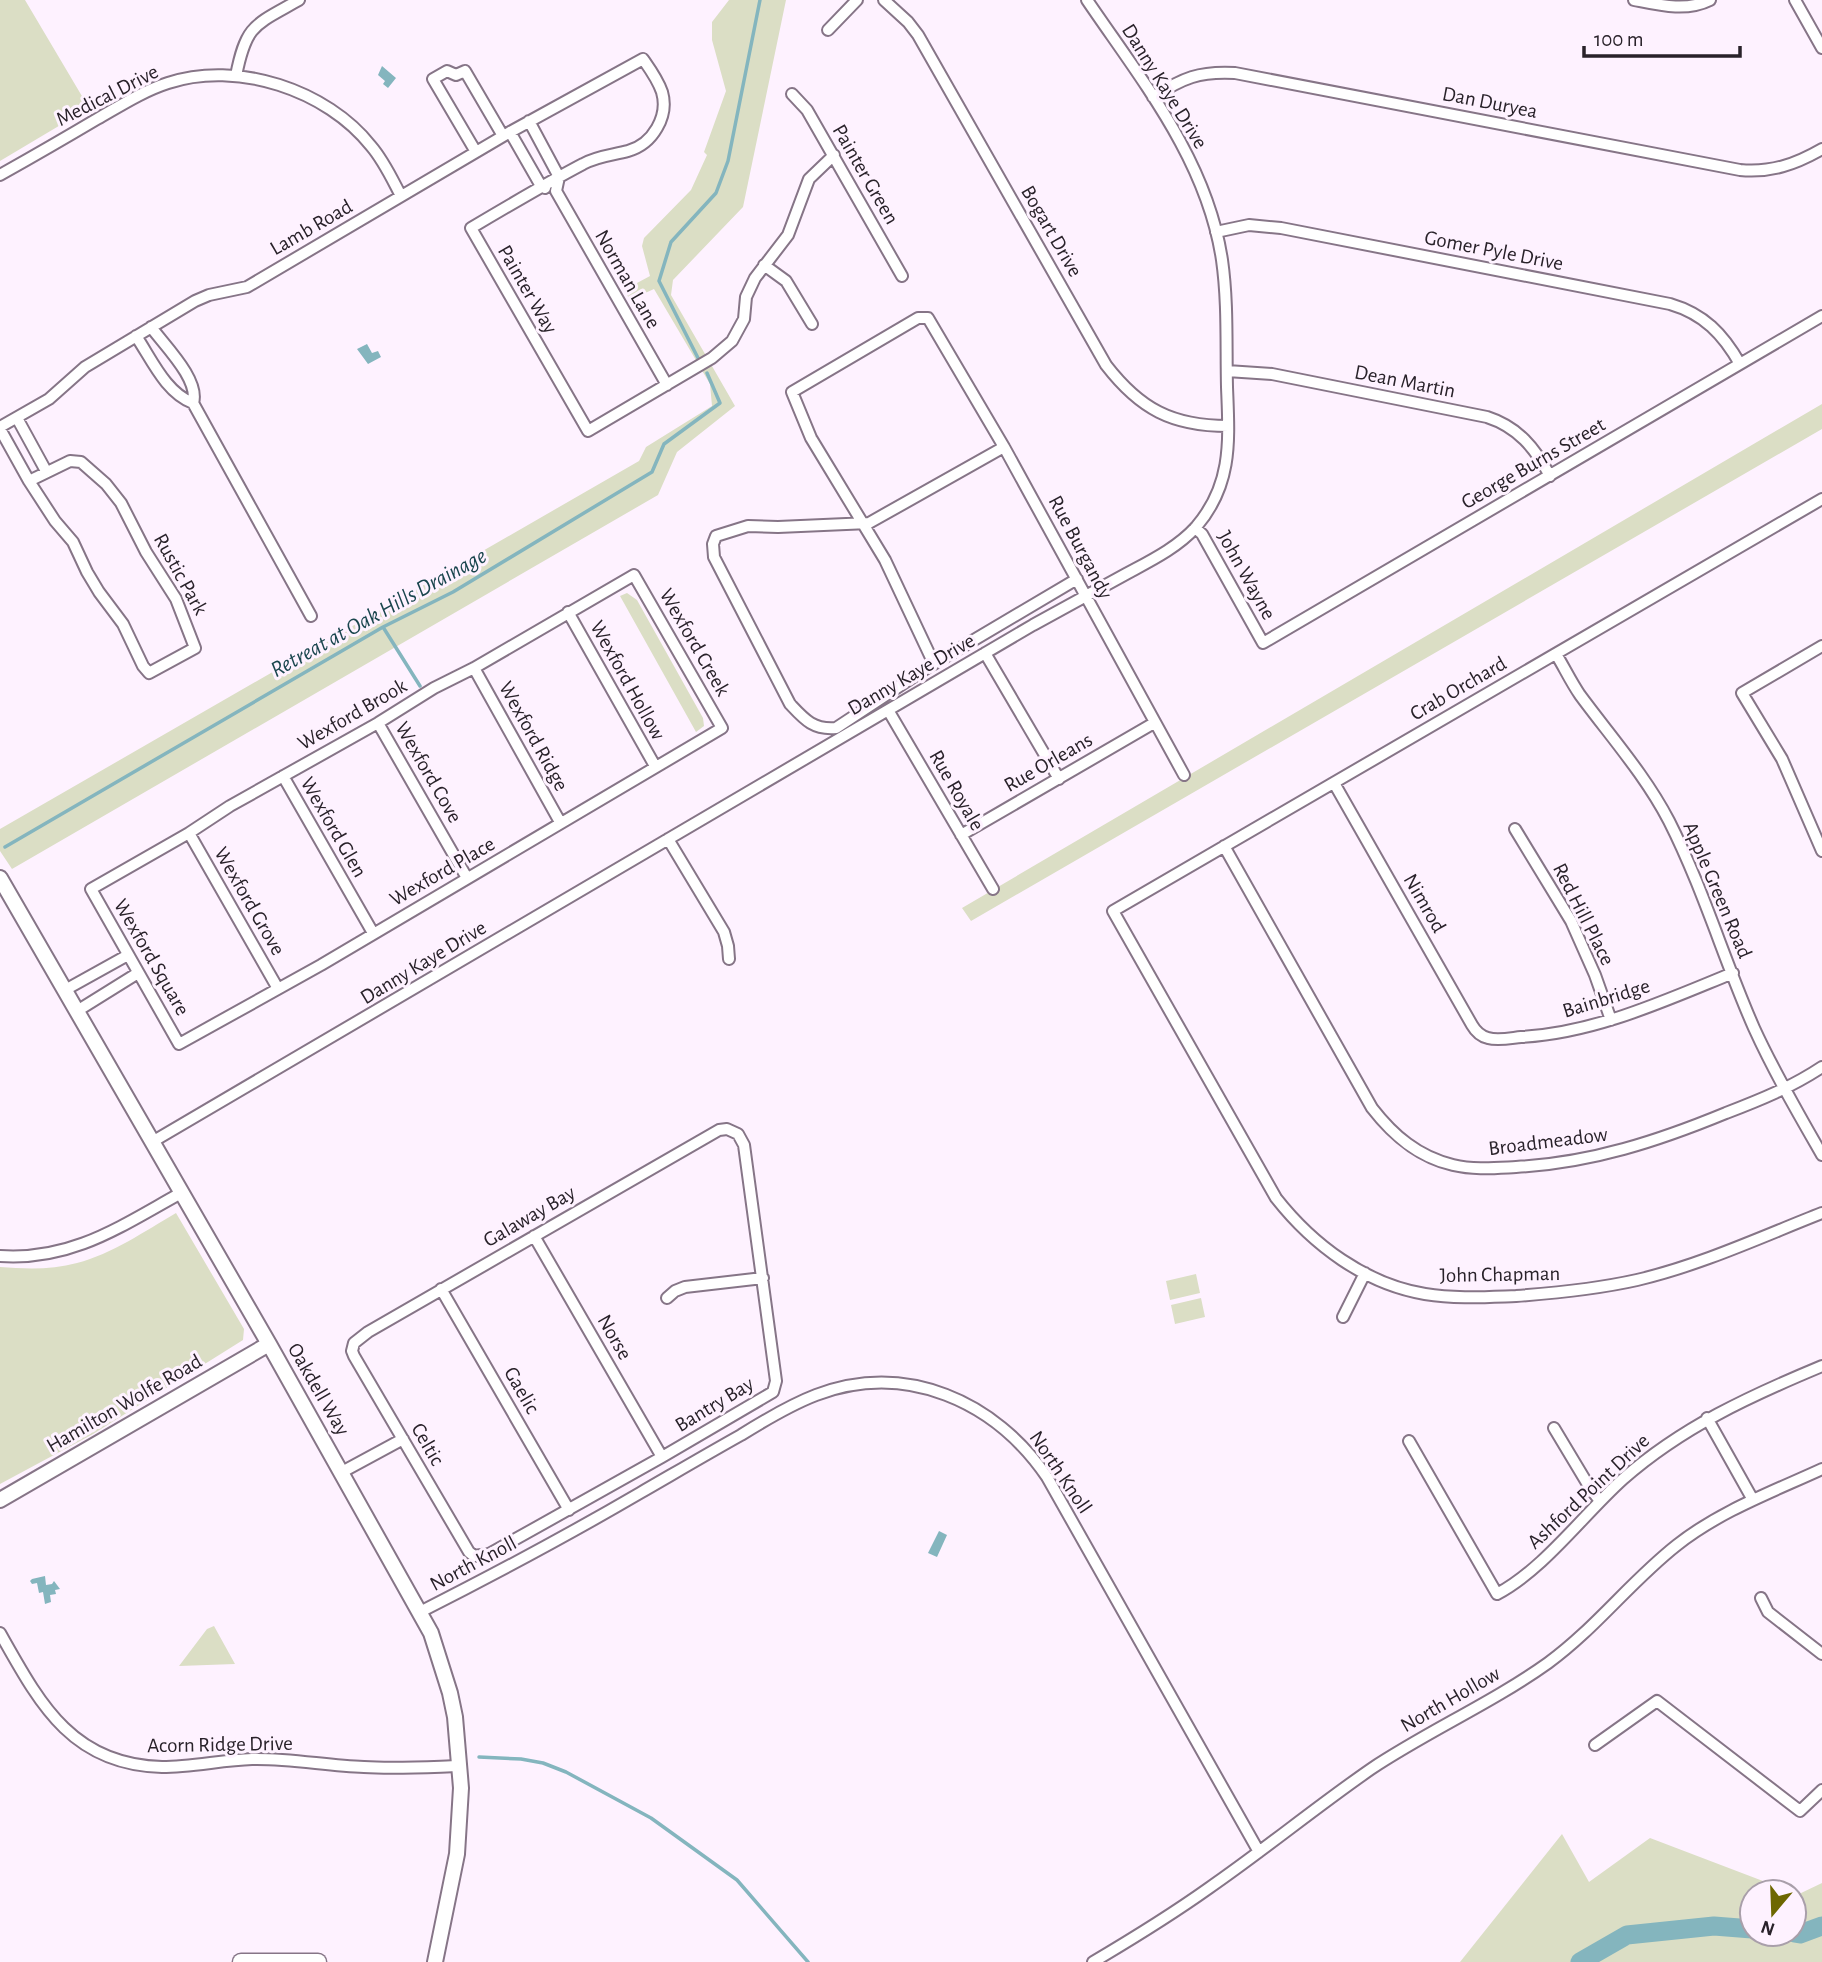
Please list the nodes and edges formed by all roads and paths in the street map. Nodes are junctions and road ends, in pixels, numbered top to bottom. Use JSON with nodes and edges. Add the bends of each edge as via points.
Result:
{"nodes":[{"id":1,"x":299,"y":0,"type":"edge"},
{"id":2,"x":857,"y":0,"type":"edge"},
{"id":3,"x":884,"y":0,"type":"edge"},
{"id":4,"x":1087,"y":0,"type":"edge"},
{"id":5,"x":1634,"y":0,"type":"edge"},
{"id":6,"x":1710,"y":0,"type":"edge"},
{"id":7,"x":1795,"y":0,"type":"edge"},
{"id":8,"x":828,"y":30,"type":"dead end"},
{"id":9,"x":1822,"y":48,"type":"edge"},
{"id":10,"x":643,"y":59,"type":"joint"},
{"id":11,"x":236,"y":76,"type":"junction"},
{"id":12,"x":792,"y":94,"type":"dead end"},
{"id":13,"x":1153,"y":97,"type":"junction"},
{"id":14,"x":529,"y":121,"type":"junction"},
{"id":15,"x":507,"y":134,"type":"junction"},
{"id":16,"x":1822,"y":149,"type":"edge"},
{"id":17,"x":476,"y":152,"type":"junction"},
{"id":18,"x":834,"y":155,"type":"junction"},
{"id":19,"x":0,"y":175,"type":"edge"},
{"id":20,"x":559,"y":177,"type":"junction"},
{"id":21,"x":541,"y":186,"type":"junction"},
{"id":22,"x":556,"y":191,"type":"junction"},
{"id":23,"x":401,"y":196,"type":"junction"},
{"id":24,"x":1216,"y":232,"type":"junction"},
{"id":25,"x":764,"y":265,"type":"junction"},
{"id":26,"x":902,"y":276,"type":"dead end"},
{"id":27,"x":1822,"y":316,"type":"edge"},
{"id":28,"x":813,"y":324,"type":"dead end"},
{"id":29,"x":151,"y":327,"type":"junction"},
{"id":30,"x":136,"y":336,"type":"junction"},
{"id":31,"x":1740,"y":364,"type":"junction"},
{"id":32,"x":1227,"y":371,"type":"junction"},
{"id":33,"x":667,"y":385,"type":"junction"},
{"id":34,"x":194,"y":403,"type":"junction"},
{"id":35,"x":17,"y":418,"type":"junction"},
{"id":36,"x":1228,"y":426,"type":"junction"},
{"id":37,"x":0,"y":428,"type":"edge"},
{"id":38,"x":30,"y":442,"type":"junction"},
{"id":39,"x":1004,"y":447,"type":"junction"},
{"id":40,"x":13,"y":452,"type":"junction"},
{"id":41,"x":46,"y":471,"type":"junction"},
{"id":42,"x":1550,"y":476,"type":"junction"},
{"id":43,"x":29,"y":481,"type":"junction"},
{"id":44,"x":1822,"y":499,"type":"edge"},
{"id":45,"x":861,"y":523,"type":"junction"},
{"id":46,"x":1195,"y":528,"type":"junction"},
{"id":47,"x":634,"y":575,"type":"joint"},
{"id":48,"x":1077,"y":579,"type":"junction"},
{"id":49,"x":1085,"y":596,"type":"junction"},
{"id":50,"x":568,"y":612,"type":"junction"},
{"id":51,"x":311,"y":616,"type":"dead end"},
{"id":52,"x":1263,"y":643,"type":"joint"},
{"id":53,"x":1822,"y":646,"type":"edge"},
{"id":54,"x":985,"y":653,"type":"junction"},
{"id":55,"x":1556,"y":654,"type":"junction"},
{"id":56,"x":935,"y":664,"type":"junction"},
{"id":57,"x":474,"y":668,"type":"junction"},
{"id":58,"x":950,"y":674,"type":"junction"},
{"id":59,"x":937,"y":681,"type":"junction"},
{"id":60,"x":888,"y":710,"type":"junction"},
{"id":61,"x":378,"y":723,"type":"junction"},
{"id":62,"x":1154,"y":723,"type":"junction"},
{"id":63,"x":722,"y":728,"type":"joint"},
{"id":64,"x":655,"y":766,"type":"junction"},
{"id":65,"x":1184,"y":775,"type":"dead end"},
{"id":66,"x":283,"y":776,"type":"junction"},
{"id":67,"x":1059,"y":779,"type":"junction"},
{"id":68,"x":1334,"y":783,"type":"junction"},
{"id":69,"x":560,"y":822,"type":"junction"},
{"id":70,"x":1516,"y":829,"type":"dead end"},
{"id":71,"x":189,"y":833,"type":"junction"},
{"id":72,"x":961,"y":835,"type":"junction"},
{"id":73,"x":668,"y":839,"type":"junction"},
{"id":74,"x":1224,"y":846,"type":"junction"},
{"id":75,"x":1822,"y":851,"type":"edge"},
{"id":76,"x":0,"y":878,"type":"edge"},
{"id":77,"x":467,"y":878,"type":"junction"},
{"id":78,"x":91,"y":889,"type":"joint"},
{"id":79,"x":993,"y":889,"type":"dead end"},
{"id":80,"x":1113,"y":911,"type":"joint"},
{"id":81,"x":373,"y":933,"type":"junction"},
{"id":82,"x":128,"y":955,"type":"junction"},
{"id":83,"x":729,"y":959,"type":"dead end"},
{"id":84,"x":102,"y":969,"type":"junction"},
{"id":85,"x":1732,"y":973,"type":"junction"},
{"id":86,"x":138,"y":974,"type":"junction"},
{"id":87,"x":277,"y":987,"type":"junction"},
{"id":88,"x":114,"y":989,"type":"junction"},
{"id":89,"x":65,"y":990,"type":"junction"},
{"id":90,"x":77,"y":1011,"type":"junction"},
{"id":91,"x":1611,"y":1020,"type":"junction"},
{"id":92,"x":1486,"y":1038,"type":"joint"},
{"id":93,"x":179,"y":1044,"type":"joint"},
{"id":94,"x":1822,"y":1067,"type":"edge"},
{"id":95,"x":1784,"y":1090,"type":"junction"},
{"id":96,"x":732,"y":1130,"type":"joint"},
{"id":97,"x":152,"y":1142,"type":"junction"},
{"id":98,"x":1822,"y":1155,"type":"edge"},
{"id":99,"x":181,"y":1193,"type":"junction"},
{"id":100,"x":1822,"y":1213,"type":"edge"},
{"id":101,"x":534,"y":1236,"type":"junction"},
{"id":102,"x":0,"y":1256,"type":"edge"},
{"id":103,"x":1365,"y":1273,"type":"junction"},
{"id":104,"x":763,"y":1278,"type":"junction"},
{"id":105,"x":441,"y":1289,"type":"junction"},
{"id":106,"x":667,"y":1298,"type":"dead end"},
{"id":107,"x":1343,"y":1317,"type":"dead end"},
{"id":108,"x":269,"y":1344,"type":"junction"},
{"id":109,"x":353,"y":1348,"type":"joint"},
{"id":110,"x":1822,"y":1366,"type":"edge"},
{"id":111,"x":1707,"y":1418,"type":"junction"},
{"id":112,"x":1554,"y":1428,"type":"dead end"},
{"id":113,"x":403,"y":1438,"type":"junction"},
{"id":114,"x":1409,"y":1441,"type":"dead end"},
{"id":115,"x":662,"y":1457,"type":"junction"},
{"id":116,"x":1822,"y":1469,"type":"edge"},
{"id":117,"x":342,"y":1472,"type":"junction"},
{"id":118,"x":0,"y":1500,"type":"edge"},
{"id":119,"x":1753,"y":1500,"type":"junction"},
{"id":120,"x":1600,"y":1501,"type":"junction"},
{"id":121,"x":569,"y":1510,"type":"junction"},
{"id":122,"x":474,"y":1556,"type":"joint"},
{"id":123,"x":1761,"y":1598,"type":"dead end"},
{"id":124,"x":420,"y":1612,"type":"junction"},
{"id":125,"x":0,"y":1633,"type":"edge"},
{"id":126,"x":1822,"y":1654,"type":"edge"},
{"id":127,"x":1595,"y":1745,"type":"dead end"},
{"id":128,"x":459,"y":1766,"type":"junction"},
{"id":129,"x":1822,"y":1790,"type":"edge"},
{"id":130,"x":1259,"y":1852,"type":"junction"},
{"id":131,"x":241,"y":1962,"type":"edge"},
{"id":132,"x":318,"y":1962,"type":"edge"},
{"id":133,"x":435,"y":1962,"type":"edge"},
{"id":134,"x":1093,"y":1962,"type":"edge"}],
"edges":[{"from":1,"to":11,"type":"street","via":[[247,35]]},
{"from":2,"to":8,"type":"street"},
{"from":3,"to":36,"type":"street","name":"Bogart Drive","via":[[918,36],[1115,377],[1145,404],[1177,420]]},
{"from":4,"to":13,"type":"street","name":"Danny Kaye Drive"},
{"from":5,"to":6,"type":"street","via":[[1689,6]]},
{"from":7,"to":9,"type":"street"},
{"from":10,"to":14,"type":"street","name":"Lamb Road"},
{"from":10,"to":20,"type":"street","name":"Painter Way","via":[[662,91],[664,107],[648,140],[630,150],[590,160]]},
{"from":11,"to":19,"type":"street","name":"Medical Drive","via":[[170,82],[143,93]]},
{"from":11,"to":23,"type":"street","name":"Medical Drive","via":[[288,88],[341,117],[370,144]]},
{"from":12,"to":18,"type":"street","name":"Painter Green"},
{"from":13,"to":16,"type":"street","name":"Dan Duryea","via":[[1192,76],[1235,73],[1740,170],[1783,167]]},
{"from":13,"to":24,"type":"street","name":"Danny Kaye Drive","via":[[1185,148]]},
{"from":14,"to":15,"type":"street","name":"Lamb Road"},
{"from":14,"to":20,"type":"street"},
{"from":15,"to":17,"type":"street","name":"Lamb Road"},
{"from":15,"to":17,"type":"street","via":[[465,71],[456,75],[447,71],[433,79]]},
{"from":15,"to":21,"type":"street"},
{"from":17,"to":23,"type":"street","name":"Lamb Road"},
{"from":18,"to":25,"type":"street","name":"Painter Way","via":[[809,179],[788,234]]},
{"from":18,"to":26,"type":"street","name":"Painter Green"},
{"from":20,"to":21,"type":"street","name":"Painter Way"},
{"from":20,"to":22,"type":"street"},
{"from":21,"to":22,"type":"street"},
{"from":21,"to":33,"type":"street","name":"Painter Way","via":[[471,228],[588,431]]},
{"from":22,"to":33,"type":"street","name":"Norman Lane"},
{"from":23,"to":29,"type":"street","name":"Lamb Road","via":[[247,287],[209,295]]},
{"from":24,"to":31,"type":"street","name":"Gomer Pyle Drive","via":[[1249,225],[1281,228],[1670,304],[1714,327]]},
{"from":24,"to":32,"type":"street","name":"Danny Kaye Drive","via":[[1225,296]]},
{"from":25,"to":28,"type":"street","via":[[786,281]]},
{"from":25,"to":33,"type":"street","name":"Painter Way","via":[[741,295],[744,319],[732,341]]},
{"from":27,"to":31,"type":"street","name":"George Burns Street"},
{"from":29,"to":30,"type":"street","name":"Lamb Road"},
{"from":29,"to":34,"type":"street","via":[[191,379]]},
{"from":30,"to":34,"type":"street","via":[[171,389]]},
{"from":30,"to":35,"type":"street","name":"Lamb Road"},
{"from":31,"to":42,"type":"street","name":"George Burns Street"},
{"from":32,"to":36,"type":"street","name":"Danny Kaye Drive"},
{"from":32,"to":42,"type":"street","name":"Dean Martin","via":[[1272,374],[1487,417],[1528,441]]},
{"from":34,"to":51,"type":"street"},
{"from":35,"to":37,"type":"street","name":"Lamb Road"},
{"from":35,"to":38,"type":"street"},
{"from":36,"to":46,"type":"street","name":"Danny Kaye Drive","via":[[1222,482]]},
{"from":37,"to":40,"type":"street","name":"Rustic Park"},
{"from":38,"to":40,"type":"street"},
{"from":38,"to":41,"type":"street"},
{"from":39,"to":45,"type":"street","via":[[869,523]]},
{"from":39,"to":45,"type":"street","name":"Rue Burgandy","via":[[928,318],[918,318],[792,392],[811,438]]},
{"from":39,"to":48,"type":"street","name":"Rue Burgandy"},
{"from":40,"to":43,"type":"street","name":"Rustic Park"},
{"from":41,"to":43,"type":"street","name":"Rustic Park"},
{"from":41,"to":43,"type":"street","name":"Rustic Park","via":[[70,461],[81,462],[106,484],[176,599],[195,648],[149,673],[73,542]]},
{"from":42,"to":52,"type":"street","name":"George Burns Street"},
{"from":44,"to":55,"type":"street","name":"Crab Orchard"},
{"from":45,"to":56,"type":"street","via":[[885,560]]},
{"from":45,"to":56,"type":"street","via":[[748,526],[716,536],[714,557],[790,704],[807,723],[836,728]]},
{"from":46,"to":49,"type":"street","name":"Danny Kaye Drive","via":[[1160,555]]},
{"from":46,"to":52,"type":"street","name":"John Wayne"},
{"from":47,"to":50,"type":"street","name":"Wexford Brook"},
{"from":47,"to":63,"type":"street","name":"Wexford Creek"},
{"from":48,"to":49,"type":"street","name":"Rue Burgandy"},
{"from":48,"to":56,"type":"street"},
{"from":49,"to":54,"type":"street","name":"Danny Kaye Drive"},
{"from":49,"to":62,"type":"street","name":"Rue Burgandy"},
{"from":50,"to":57,"type":"street","name":"Wexford Brook"},
{"from":50,"to":64,"type":"street","name":"Wexford Hollow"},
{"from":53,"to":75,"type":"street","via":[[1742,693],[1782,759]]},
{"from":54,"to":58,"type":"street","name":"Danny Kaye Drive"},
{"from":54,"to":67,"type":"street"},
{"from":55,"to":68,"type":"street","name":"Crab Orchard"},
{"from":55,"to":85,"type":"street","name":"Apple Green Road","via":[[1668,820]]},
{"from":56,"to":58,"type":"street"},
{"from":56,"to":59,"type":"street"},
{"from":57,"to":61,"type":"street","name":"Wexford Brook"},
{"from":57,"to":69,"type":"street","name":"Wexford Ridge"},
{"from":58,"to":59,"type":"street","name":"Danny Kaye Drive"},
{"from":59,"to":60,"type":"street","name":"Danny Kaye Drive"},
{"from":60,"to":72,"type":"street","name":"Rue Royale"},
{"from":60,"to":73,"type":"street","name":"Danny Kaye Drive"},
{"from":61,"to":66,"type":"street","name":"Wexford Brook"},
{"from":61,"to":77,"type":"street","name":"Wexford Cove"},
{"from":62,"to":65,"type":"street","name":"Rue Burgandy"},
{"from":62,"to":67,"type":"street","name":"Rue Orleans"},
{"from":63,"to":64,"type":"street","name":"Wexford Place"},
{"from":64,"to":69,"type":"street","name":"Wexford Place"},
{"from":66,"to":71,"type":"street","name":"Wexford Brook"},
{"from":66,"to":81,"type":"street","name":"Wexford Glen"},
{"from":67,"to":72,"type":"street","name":"Rue Orleans"},
{"from":68,"to":74,"type":"street","name":"Crab Orchard"},
{"from":68,"to":92,"type":"street","name":"Nimrod","via":[[1472,1025]]},
{"from":69,"to":77,"type":"street","name":"Wexford Place"},
{"from":70,"to":91,"type":"street","name":"Red Hill Place","via":[[1571,921]]},
{"from":71,"to":78,"type":"street","name":"Wexford Brook"},
{"from":71,"to":87,"type":"street","name":"Wexford Grove"},
{"from":72,"to":79,"type":"street","name":"Rue Royale"},
{"from":73,"to":83,"type":"street","via":[[724,932]]},
{"from":73,"to":97,"type":"street","name":"Danny Kaye Drive"},
{"from":74,"to":80,"type":"street","name":"Crab Orchard"},
{"from":74,"to":95,"type":"street","name":"Broadmeadow","via":[[1372,1108],[1403,1140],[1438,1161],[1479,1169],[1579,1160],[1678,1133]]},
{"from":76,"to":89,"type":"street","name":"Oakdell Way"},
{"from":77,"to":81,"type":"street","name":"Wexford Place"},
{"from":78,"to":82,"type":"street","name":"Wexford Square"},
{"from":80,"to":103,"type":"street","name":"John Chapman","via":[[1276,1198],[1310,1236]]},
{"from":81,"to":87,"type":"street","name":"Wexford Place"},
{"from":82,"to":84,"type":"street"},
{"from":82,"to":86,"type":"street","name":"Wexford Square"},
{"from":84,"to":88,"type":"street"},
{"from":84,"to":89,"type":"street"},
{"from":85,"to":91,"type":"street","name":"Bainbridge"},
{"from":85,"to":95,"type":"street","name":"Apple Green Road"},
{"from":86,"to":88,"type":"street"},
{"from":86,"to":93,"type":"street","name":"Wexford Square"},
{"from":87,"to":93,"type":"street","name":"Wexford Place"},
{"from":88,"to":90,"type":"street"},
{"from":89,"to":90,"type":"street","name":"Oakdell Way"},
{"from":90,"to":97,"type":"street","name":"Oakdell Way"},
{"from":91,"to":92,"type":"street","name":"Bainbridge","via":[[1535,1037]]},
{"from":94,"to":95,"type":"street","name":"Broadmeadow"},
{"from":95,"to":98,"type":"street","name":"Apple Green Road"},
{"from":96,"to":101,"type":"street","name":"Galaway Bay","via":[[719,1130]]},
{"from":96,"to":104,"type":"street","name":"Bantry Bay","via":[[744,1145]]},
{"from":97,"to":99,"type":"street","name":"Oakdell Way"},
{"from":99,"to":102,"type":"street","via":[[78,1247],[32,1256]]},
{"from":99,"to":108,"type":"street","name":"Oakdell Way"},
{"from":100,"to":103,"type":"street","name":"John Chapman","via":[[1678,1268],[1577,1290],[1451,1297],[1402,1288]]},
{"from":101,"to":105,"type":"street","name":"Galaway Bay"},
{"from":101,"to":115,"type":"street","name":"Norse"},
{"from":103,"to":107,"type":"street"},
{"from":104,"to":106,"type":"street","via":[[685,1287]]},
{"from":104,"to":115,"type":"street","name":"Bantry Bay","via":[[776,1381],[773,1392]]},
{"from":105,"to":109,"type":"street","name":"Galaway Bay","via":[[368,1332]]},
{"from":105,"to":121,"type":"street","name":"Gaelic"},
{"from":108,"to":117,"type":"street","name":"Oakdell Way"},
{"from":108,"to":118,"type":"street","name":"Hamilton Wolfe Road"},
{"from":109,"to":113,"type":"street","name":"Celtic"},
{"from":110,"to":111,"type":"street","name":"Ashford Point Drive"},
{"from":111,"to":119,"type":"street"},
{"from":111,"to":120,"type":"street","name":"Ashford Point Drive","via":[[1651,1456]]},
{"from":112,"to":120,"type":"street"},
{"from":113,"to":117,"type":"street"},
{"from":113,"to":122,"type":"street","name":"Celtic"},
{"from":114,"to":120,"type":"street","name":"Ashford Point Drive","via":[[1497,1594],[1521,1580]]},
{"from":115,"to":121,"type":"street","name":"Bantry Bay"},
{"from":116,"to":119,"type":"street","name":"North Hollow"},
{"from":117,"to":124,"type":"street","name":"Oakdell Way"},
{"from":119,"to":130,"type":"street","name":"North Hollow","via":[[1679,1544],[1545,1665],[1419,1738]]},
{"from":121,"to":122,"type":"street","name":"Bantry Bay","via":[[489,1554]]},
{"from":123,"to":126,"type":"street","via":[[1768,1612]]},
{"from":124,"to":128,"type":"street","name":"Oakdell Way","via":[[450,1693]]},
{"from":124,"to":130,"type":"street","name":"North Knoll","via":[[817,1395],[880,1384],[942,1394],[999,1424],[1034,1458]]},
{"from":125,"to":128,"type":"street","name":"Acorn Ridge Drive","via":[[52,1717],[76,1738],[118,1760],[165,1767],[253,1759],[365,1768]]},
{"from":127,"to":129,"type":"street","via":[[1657,1701],[1800,1811]]},
{"from":128,"to":133,"type":"street","name":"Oakdell Way","via":[[459,1838]]},
{"from":130,"to":134,"type":"street","name":"North Hollow"},
{"from":131,"to":132,"type":"main road"}]}
